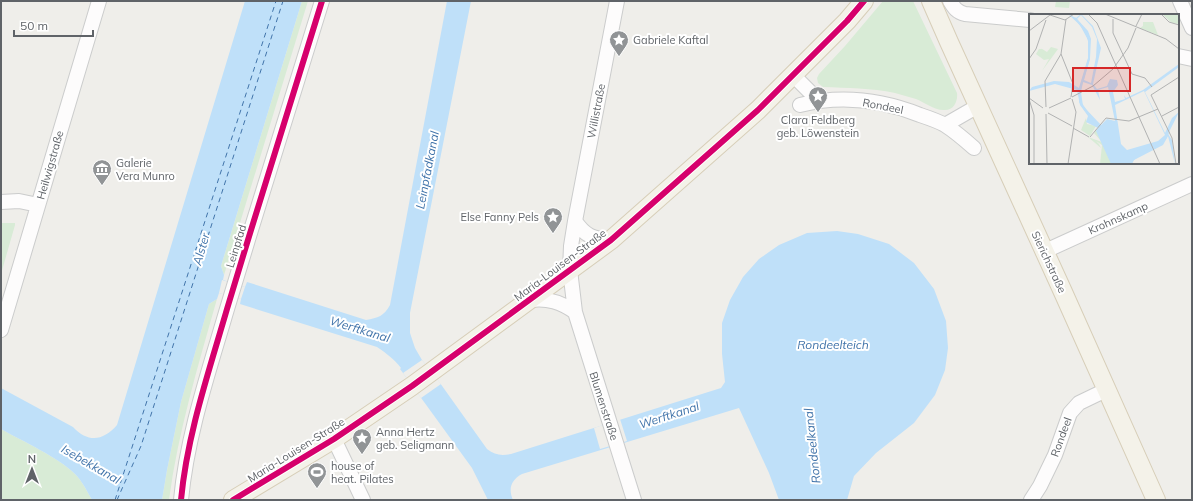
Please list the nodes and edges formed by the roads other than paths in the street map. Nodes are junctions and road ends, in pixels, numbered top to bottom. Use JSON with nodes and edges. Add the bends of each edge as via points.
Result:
{"nodes":[{"id":1,"x":99,"y":1,"type":"edge"},
{"id":2,"x":322,"y":1,"type":"edge"},
{"id":3,"x":616,"y":1,"type":"edge"},
{"id":4,"x":864,"y":1,"type":"edge"},
{"id":5,"x":931,"y":1,"type":"edge"},
{"id":6,"x":949,"y":1,"type":"edge"},
{"id":7,"x":1180,"y":1,"type":"edge"},
{"id":8,"x":1029,"y":20,"type":"edge"},
{"id":9,"x":941,"y":25,"type":"junction"},
{"id":10,"x":1192,"y":28,"type":"edge"},
{"id":11,"x":1179,"y":56,"type":"edge"},
{"id":12,"x":1192,"y":59,"type":"edge"},
{"id":13,"x":794,"y":76,"type":"junction"},
{"id":14,"x":819,"y":101,"type":"junction"},
{"id":15,"x":800,"y":105,"type":"dead end"},
{"id":16,"x":978,"y":106,"type":"junction"},
{"id":17,"x":945,"y":125,"type":"junction"},
{"id":18,"x":974,"y":148,"type":"dead end"},
{"id":19,"x":1192,"y":184,"type":"edge"},
{"id":20,"x":1,"y":202,"type":"edge"},
{"id":21,"x":38,"y":205,"type":"junction"},
{"id":22,"x":575,"y":221,"type":"junction"},
{"id":23,"x":611,"y":240,"type":"junction"},
{"id":24,"x":1043,"y":252,"type":"junction"},
{"id":25,"x":570,"y":270,"type":"junction"},
{"id":26,"x":530,"y":300,"type":"junction"},
{"id":27,"x":575,"y":312,"type":"junction"},
{"id":28,"x":1,"y":330,"type":"edge"},
{"id":29,"x":1106,"y":390,"type":"junction"},
{"id":30,"x":334,"y":439,"type":"junction"},
{"id":31,"x":181,"y":500,"type":"edge"},
{"id":32,"x":233,"y":500,"type":"edge"},
{"id":33,"x":363,"y":500,"type":"edge"},
{"id":34,"x":634,"y":500,"type":"edge"},
{"id":35,"x":1031,"y":500,"type":"edge"},
{"id":36,"x":1156,"y":500,"type":"edge"}],
"edges":[{"from":1,"to":21,"type":"street","name":"Heilwigstraße"},
{"from":2,"to":31,"type":"street","name":"Leinpfad","via":[[200,401],[188,452]]},
{"from":3,"to":22,"type":"street","name":"Willistraße"},
{"from":4,"to":13,"type":"main road","name":"Maria-Louisen-Straße"},
{"from":5,"to":9,"type":"main road","name":"Sierichstraße"},
{"from":6,"to":8,"type":"street","via":[[965,14]]},
{"from":6,"to":9,"type":"street"},
{"from":7,"to":10,"type":"street"},
{"from":9,"to":16,"type":"main road","name":"Sierichstraße"},
{"from":11,"to":12,"type":"street"},
{"from":13,"to":14,"type":"street"},
{"from":13,"to":23,"type":"main road","name":"Maria-Louisen-Straße"},
{"from":14,"to":15,"type":"street","name":"Rondeel"},
{"from":14,"to":17,"type":"street","name":"Rondeel","via":[[876,102],[910,111]]},
{"from":16,"to":17,"type":"street"},
{"from":16,"to":24,"type":"main road","name":"Sierichstraße"},
{"from":17,"to":18,"type":"street","name":"Rondeel"},
{"from":19,"to":24,"type":"street","name":"Krohnskamp"},
{"from":20,"to":21,"type":"street","via":[[19,201]]},
{"from":21,"to":28,"type":"street","name":"Heilwigstraße"},
{"from":22,"to":23,"type":"street","via":[[587,235]]},
{"from":22,"to":25,"type":"street","name":"Willistraße"},
{"from":23,"to":25,"type":"main road","name":"Maria-Louisen-Straße"},
{"from":24,"to":29,"type":"main road","name":"Sierichstraße"},
{"from":25,"to":26,"type":"main road","name":"Maria-Louisen-Straße"},
{"from":25,"to":27,"type":"street","name":"Blumenstraße"},
{"from":26,"to":27,"type":"street","via":[[553,300]]},
{"from":26,"to":30,"type":"main road","name":"Maria-Louisen-Straße"},
{"from":27,"to":34,"type":"street","name":"Blumenstraße"},
{"from":29,"to":35,"type":"street","name":"Rondeel","via":[[1079,403],[1070,413],[1055,455]]},
{"from":29,"to":36,"type":"main road","name":"Sierichstraße"},
{"from":30,"to":32,"type":"main road","name":"Maria-Louisen-Straße"},
{"from":30,"to":33,"type":"street"}]}
